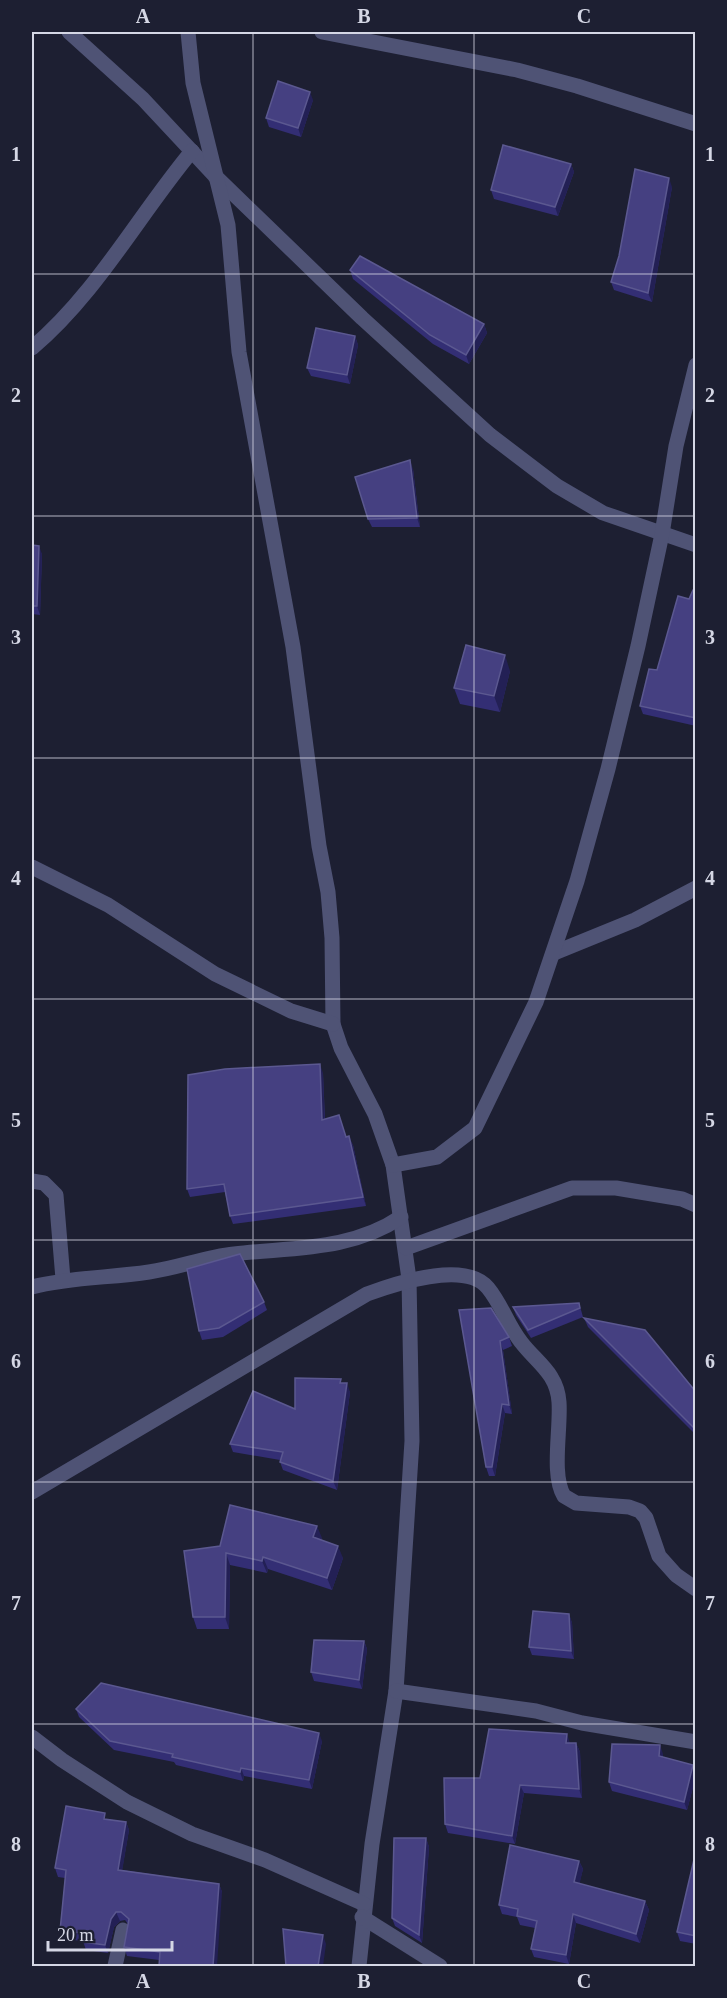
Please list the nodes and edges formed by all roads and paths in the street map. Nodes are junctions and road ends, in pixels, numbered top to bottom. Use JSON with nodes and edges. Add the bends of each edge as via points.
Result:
{"nodes":[{"id":1,"x":69,"y":32,"type":"edge"},
{"id":2,"x":188,"y":32,"type":"edge"},
{"id":3,"x":322,"y":32,"type":"edge"},
{"id":4,"x":696,"y":124,"type":"edge"},
{"id":5,"x":192,"y":151,"type":"junction"},
{"id":6,"x":214,"y":175,"type":"junction"},
{"id":7,"x":32,"y":348,"type":"edge"},
{"id":8,"x":696,"y":365,"type":"edge"},
{"id":9,"x":662,"y":534,"type":"junction"},
{"id":10,"x":696,"y":545,"type":"edge"},
{"id":11,"x":32,"y":867,"type":"edge"},
{"id":12,"x":696,"y":888,"type":"edge"},
{"id":13,"x":554,"y":953,"type":"junction"},
{"id":14,"x":333,"y":1024,"type":"junction"},
{"id":15,"x":393,"y":1165,"type":"junction"},
{"id":16,"x":32,"y":1181,"type":"edge"},
{"id":17,"x":696,"y":1206,"type":"edge"},
{"id":18,"x":401,"y":1217,"type":"junction"},
{"id":19,"x":406,"y":1248,"type":"junction"},
{"id":20,"x":63,"y":1279,"type":"junction"},
{"id":21,"x":409,"y":1279,"type":"junction"},
{"id":22,"x":32,"y":1287,"type":"edge"},
{"id":23,"x":32,"y":1492,"type":"edge"},
{"id":24,"x":696,"y":1589,"type":"edge"},
{"id":25,"x":396,"y":1691,"type":"junction"},
{"id":26,"x":32,"y":1737,"type":"edge"},
{"id":27,"x":696,"y":1742,"type":"edge"},
{"id":28,"x":363,"y":1910,"type":"junction"},
{"id":29,"x":123,"y":1930,"type":"dead end"},
{"id":30,"x":115,"y":1966,"type":"edge"},
{"id":31,"x":359,"y":1966,"type":"edge"},
{"id":32,"x":440,"y":1966,"type":"edge"}],
"edges":[{"from":1,"to":5,"type":"street","via":[[143,99]]},
{"from":2,"to":6,"type":"street","via":[[193,83]]},
{"from":3,"to":4,"type":"street","via":[[517,70]]},
{"from":5,"to":6,"type":"street"},
{"from":5,"to":7,"type":"street","via":[[88,292]]},
{"from":6,"to":9,"type":"street","via":[[490,435],[578,500]]},
{"from":6,"to":14,"type":"street","via":[[228,225],[239,352],[293,647],[328,892]]},
{"from":8,"to":9,"type":"street","via":[[676,446]]},
{"from":9,"to":10,"type":"street"},
{"from":9,"to":13,"type":"street","via":[[608,769]]},
{"from":11,"to":14,"type":"street","via":[[108,905],[215,974],[291,1011]]},
{"from":12,"to":13,"type":"street","via":[[635,920]]},
{"from":13,"to":15,"type":"street","via":[[536,1002],[475,1128],[437,1157]]},
{"from":14,"to":15,"type":"street","via":[[375,1114]]},
{"from":15,"to":18,"type":"street"},
{"from":16,"to":20,"type":"street","via":[[44,1183],[56,1195]]},
{"from":17,"to":19,"type":"street","via":[[682,1199],[616,1188],[572,1188]]},
{"from":18,"to":19,"type":"street"},
{"from":18,"to":20,"type":"street","via":[[380,1231],[344,1243],[221,1256],[151,1272]]},
{"from":19,"to":21,"type":"street"},
{"from":20,"to":22,"type":"street"},
{"from":21,"to":23,"type":"street","via":[[367,1294]]},
{"from":21,"to":24,"type":"street","via":[[463,1276],[486,1286],[517,1337],[551,1374],[559,1402],[558,1479],[564,1496],[576,1503],[640,1511],[659,1556]]},
{"from":21,"to":25,"type":"street","via":[[412,1441]]},
{"from":25,"to":27,"type":"street","via":[[501,1705]]},
{"from":25,"to":28,"type":"street"},
{"from":26,"to":28,"type":"street","via":[[127,1802],[192,1834],[265,1860]]},
{"from":28,"to":31,"type":"street"},
{"from":28,"to":32,"type":"street"},
{"from":29,"to":30,"type":"street"}]}
